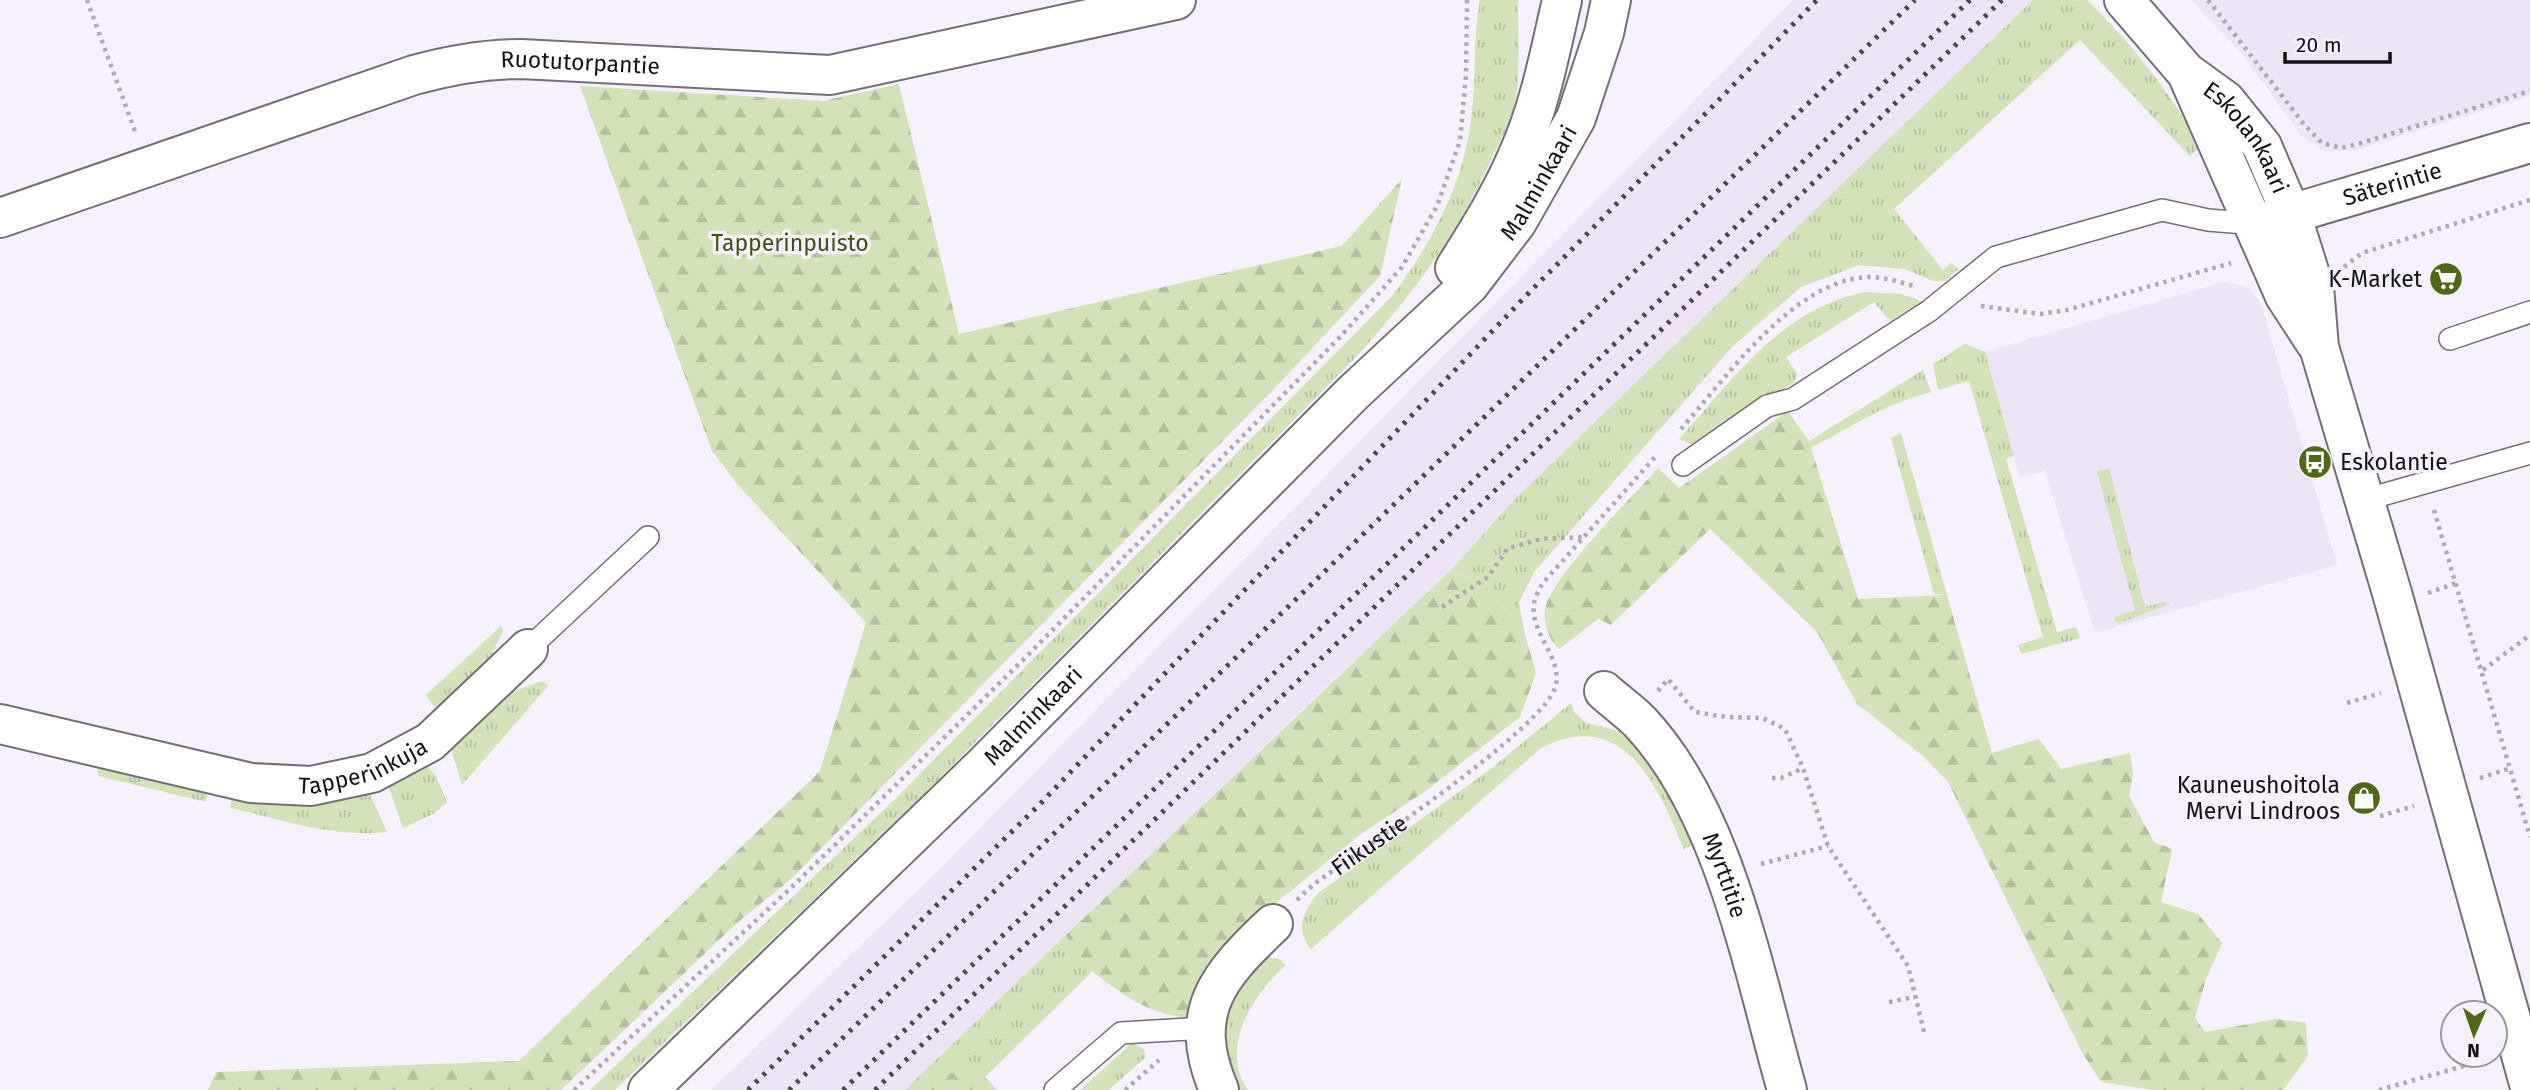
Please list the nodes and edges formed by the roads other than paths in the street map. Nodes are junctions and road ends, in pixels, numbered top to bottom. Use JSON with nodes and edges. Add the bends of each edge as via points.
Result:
{"nodes":[{"id":1,"x":1176,"y":0,"type":"edge"},
{"id":2,"x":1562,"y":0,"type":"edge"},
{"id":3,"x":1611,"y":0,"type":"edge"},
{"id":4,"x":2124,"y":0,"type":"edge"},
{"id":5,"x":2530,"y":143,"type":"edge"},
{"id":6,"x":0,"y":218,"type":"edge"},
{"id":7,"x":2274,"y":219,"type":"junction"},
{"id":8,"x":2530,"y":312,"type":"edge"},
{"id":9,"x":1413,"y":335,"type":"junction"},
{"id":10,"x":2450,"y":339,"type":"dead end"},
{"id":11,"x":2319,"y":347,"type":"junction"},
{"id":12,"x":2530,"y":453,"type":"edge"},
{"id":13,"x":1683,"y":465,"type":"dead end"},
{"id":14,"x":2364,"y":500,"type":"junction"},
{"id":15,"x":648,"y":537,"type":"dead end"},
{"id":16,"x":528,"y":649,"type":"joint"},
{"id":17,"x":1604,"y":691,"type":"dead end"},
{"id":18,"x":0,"y":724,"type":"edge"},
{"id":19,"x":1273,"y":924,"type":"road end"},
{"id":20,"x":1206,"y":1028,"type":"junction"},
{"id":21,"x":2530,"y":1087,"type":"edge"},
{"id":22,"x":648,"y":1090,"type":"edge"},
{"id":23,"x":1055,"y":1090,"type":"edge"},
{"id":24,"x":1219,"y":1090,"type":"edge"},
{"id":25,"x":1787,"y":1090,"type":"edge"}],
"edges":[{"from":1,"to":6,"type":"street","name":"Ruotutorpantie","via":[[830,75],[487,59],[414,75]]},
{"from":2,"to":9,"type":"street","name":"Malminkaari","via":[[1518,156],[1489,214]]},
{"from":3,"to":9,"type":"street","name":"Malminkaari","via":[[1576,118],[1548,172],[1469,285]]},
{"from":4,"to":7,"type":"street","name":"Eskolankaari","via":[[2186,72],[2225,101],[2262,146]]},
{"from":5,"to":7,"type":"street","name":"Säterintie"},
{"from":7,"to":11,"type":"street","via":[[2285,296]]},
{"from":7,"to":11,"type":"street","via":[[2314,287]]},
{"from":7,"to":13,"type":"lane","via":[[2208,220],[2162,211],[1996,257],[1929,311],[1793,398],[1767,406]]},
{"from":8,"to":10,"type":"lane"},
{"from":9,"to":22,"type":"street","name":"Malminkaari","via":[[982,767]]},
{"from":11,"to":14,"type":"street"},
{"from":12,"to":14,"type":"lane"},
{"from":14,"to":21,"type":"street"},
{"from":15,"to":16,"type":"lane","name":"Tapperinkuja"},
{"from":16,"to":18,"type":"street","name":"Tapperinkuja","via":[[430,742],[372,773],[311,786],[251,783]]},
{"from":17,"to":25,"type":"street","name":"Myrttitie","via":[[1640,723],[1666,756],[1715,847]]},
{"from":19,"to":20,"type":"street","via":[[1220,980]]},
{"from":20,"to":23,"type":"lane","via":[[1121,1033]]},
{"from":20,"to":24,"type":"street","via":[[1206,1051]]}]}
